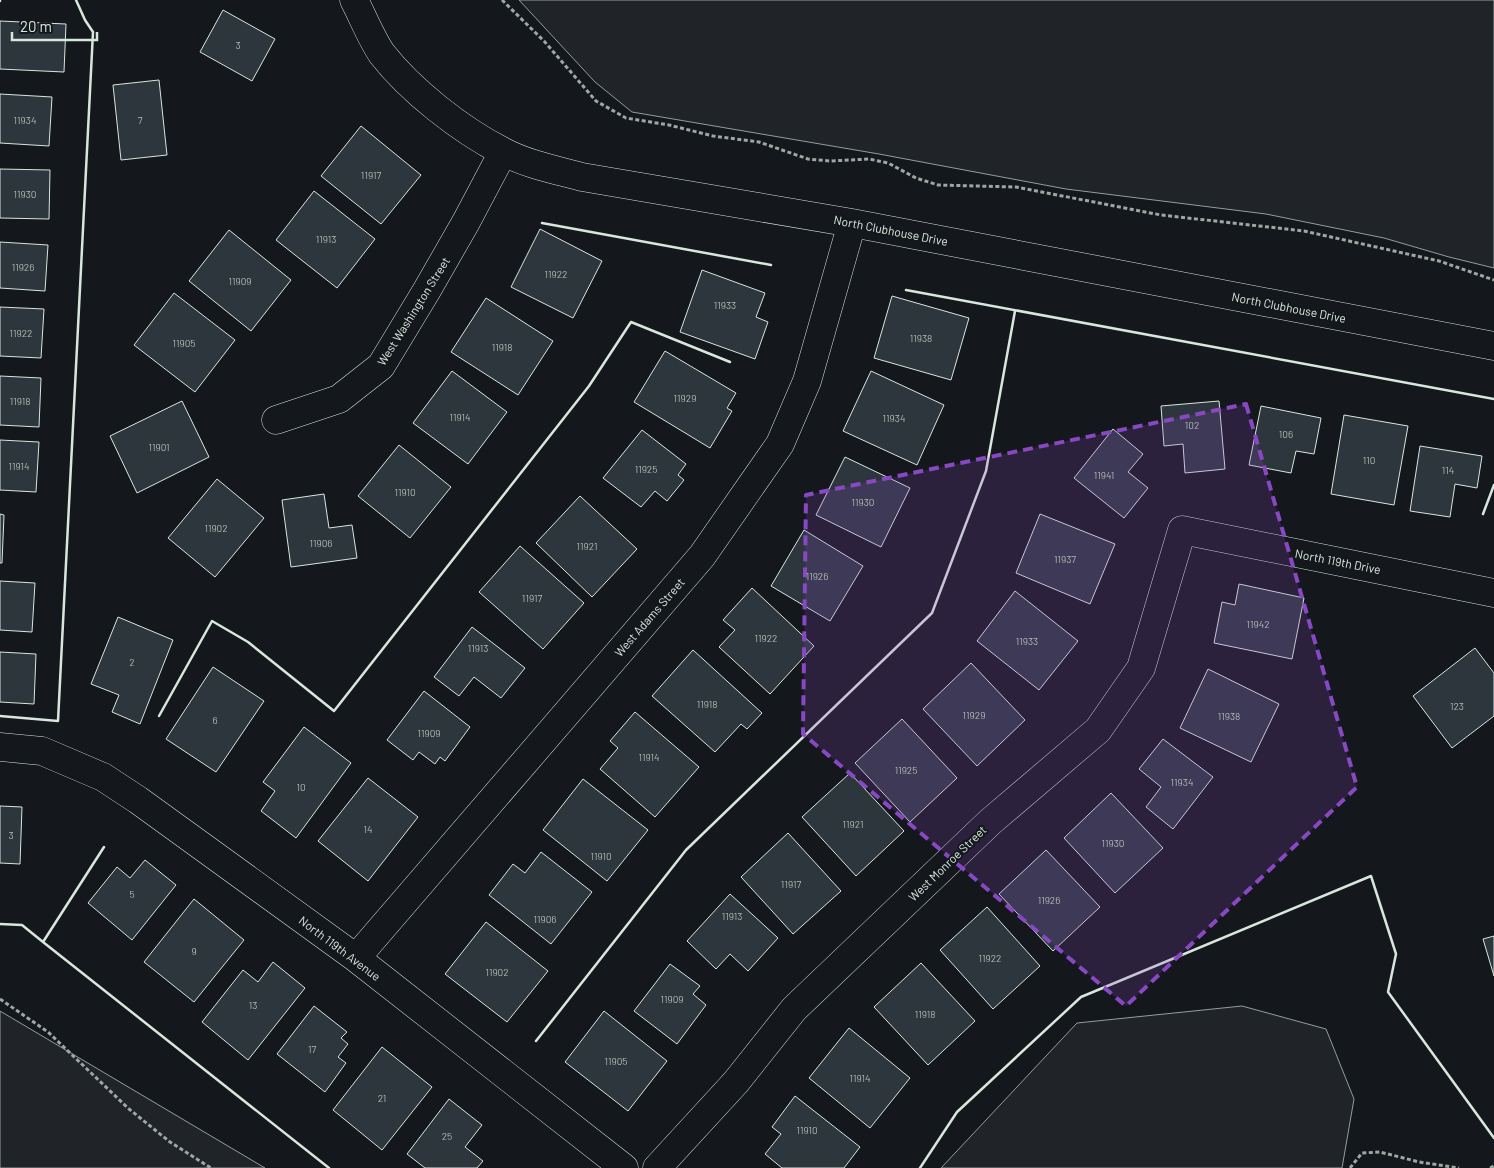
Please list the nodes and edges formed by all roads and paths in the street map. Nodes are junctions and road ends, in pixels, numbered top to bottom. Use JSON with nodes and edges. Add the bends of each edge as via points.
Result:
{"nodes":[{"id":1,"x":354,"y":0,"type":"edge"},
{"id":2,"x":502,"y":0,"type":"edge"},
{"id":3,"x":503,"y":152,"type":"junction"},
{"id":4,"x":852,"y":223,"type":"junction"},
{"id":5,"x":1494,"y":280,"type":"edge"},
{"id":6,"x":1494,"y":346,"type":"edge"},
{"id":7,"x":276,"y":420,"type":"dead end"},
{"id":8,"x":1182,"y":530,"type":"joint"},
{"id":9,"x":1494,"y":593,"type":"edge"},
{"id":10,"x":0,"y":747,"type":"edge"},
{"id":11,"x":356,"y":958,"type":"junction"},
{"id":12,"x":0,"y":999,"type":"edge"},
{"id":13,"x":1494,"y":1166,"type":"edge"},
{"id":14,"x":211,"y":1168,"type":"edge"},
{"id":15,"x":624,"y":1168,"type":"edge"},
{"id":16,"x":657,"y":1168,"type":"edge"},
{"id":17,"x":1350,"y":1168,"type":"edge"},
{"id":18,"x":1458,"y":1168,"type":"edge"},
{"id":19,"x":1490,"y":1168,"type":"edge"}],
"edges":[{"from":1,"to":3,"type":"street","name":"North Clubhouse Drive","via":[[381,53],[409,84],[454,121]]},
{"from":2,"to":5,"type":"path","via":[[544,41],[596,101],[626,118],[759,142],[808,159],[868,159],[888,163],[938,185],[1016,187],[1161,215],[1304,231],[1439,261]]},
{"from":3,"to":4,"type":"street","name":"North Clubhouse Drive","via":[[582,177]]},
{"from":3,"to":7,"type":"street","name":"West Washington Street","via":[[427,290],[380,366],[339,399]]},
{"from":4,"to":6,"type":"street","name":"North Clubhouse Drive"},
{"from":4,"to":11,"type":"street","name":"West Adams Street","via":[[807,381],[780,444],[702,556]]},
{"from":8,"to":9,"type":"street","name":"North 119th Drive"},
{"from":8,"to":16,"type":"street","name":"West Monroe Street","via":[[1141,668],[1098,730],[990,822],[794,1009],[736,1082]]},
{"from":10,"to":11,"type":"street","name":"North 119th Avenue","via":[[42,751],[103,777]]},
{"from":11,"to":15,"type":"street","name":"North 119th Avenue"},
{"from":12,"to":14,"type":"path","via":[[48,1032],[163,1136]]},
{"from":13,"to":19,"type":"path"},
{"from":17,"to":18,"type":"path","via":[[1362,1153],[1380,1152]]}]}
